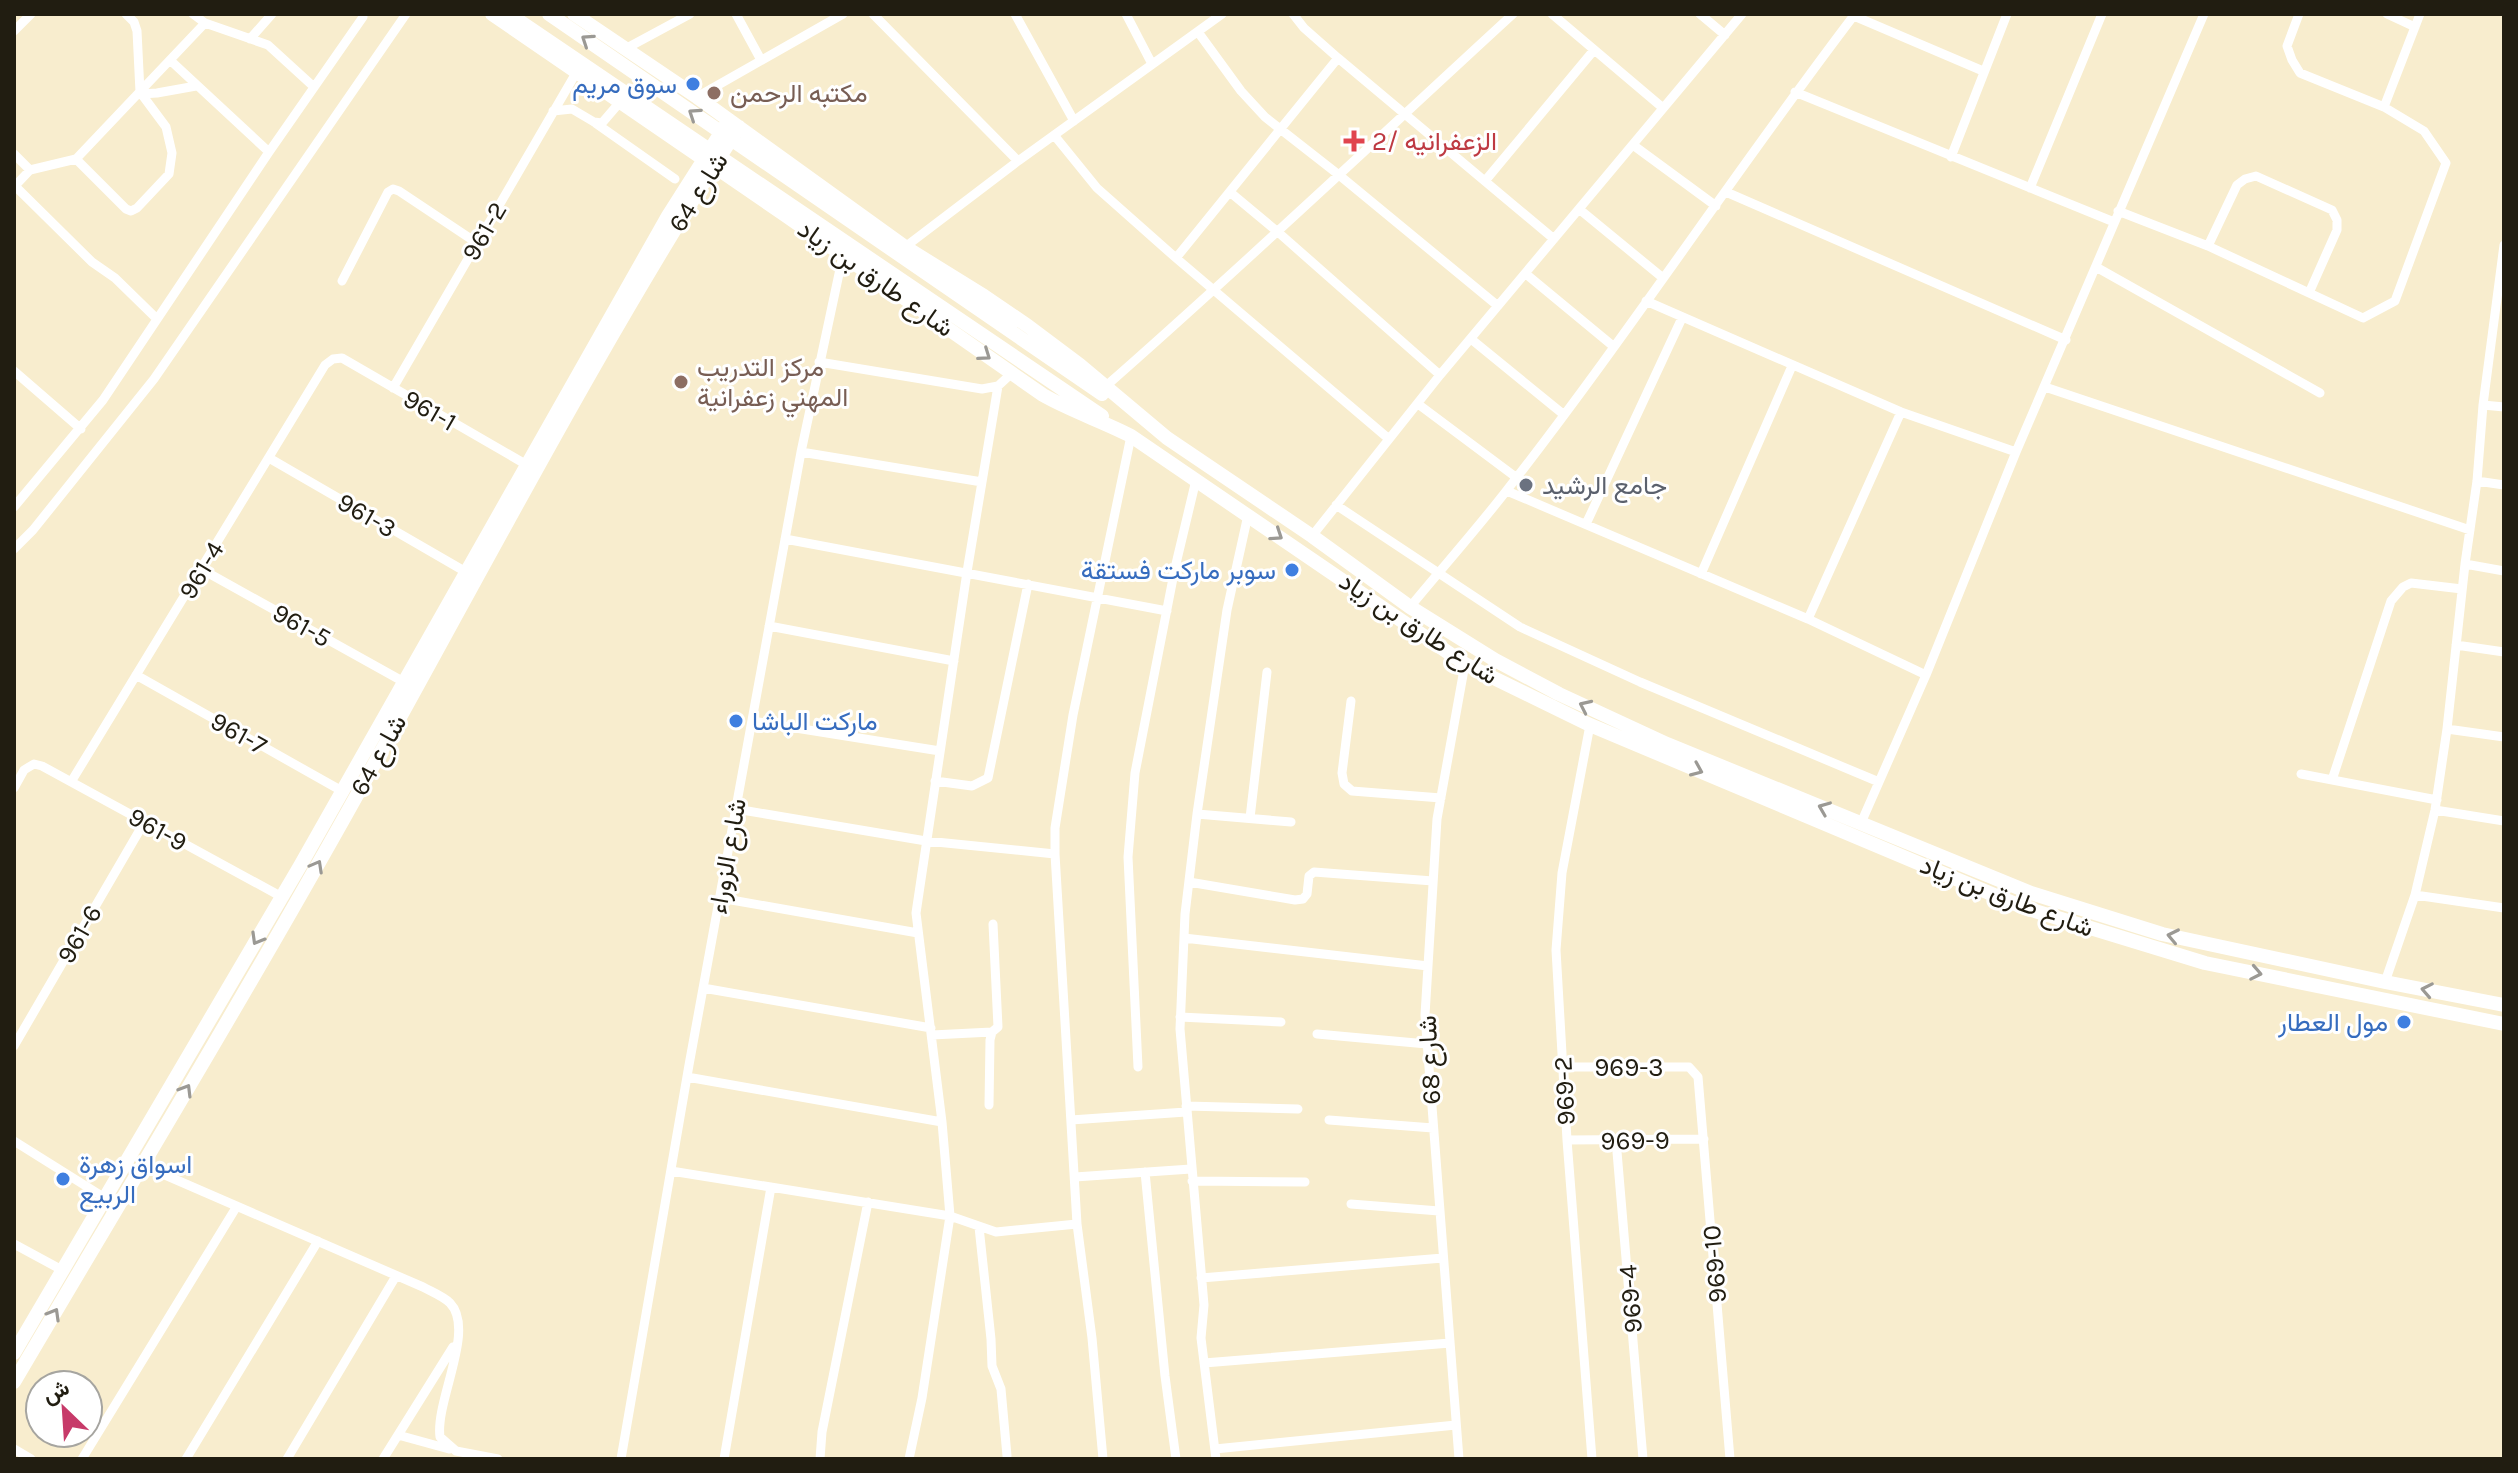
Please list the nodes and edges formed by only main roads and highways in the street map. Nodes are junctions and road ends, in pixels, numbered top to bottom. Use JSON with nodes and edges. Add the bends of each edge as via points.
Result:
{"nodes":[{"id":1,"x":492,"y":14,"type":"edge"},
{"id":2,"x":509,"y":14,"type":"edge"},
{"id":3,"x":549,"y":14,"type":"edge"},
{"id":4,"x":574,"y":14,"type":"edge"},
{"id":5,"x":734,"y":124,"type":"junction"},
{"id":6,"x":708,"y":164,"type":"junction"},
{"id":7,"x":1131,"y":436,"type":"junction"},
{"id":8,"x":1167,"y":438,"type":"junction"},
{"id":9,"x":2504,"y":1005,"type":"edge"},
{"id":10,"x":2504,"y":1024,"type":"edge"},
{"id":11,"x":15,"y":1349,"type":"edge"},
{"id":12,"x":14,"y":1382,"type":"edge"}],
"edges":[{"from":1,"to":6,"type":"main road","name":"شارع طارق بن زياد"},
{"from":2,"to":7,"type":"main road"},
{"from":8,"to":3,"type":"main road","one_way":true},
{"from":4,"to":5,"type":"main road","name":"شارع طارق بن زياد"},
{"from":5,"to":6,"type":"main road","name":"شارع 64"},
{"from":5,"to":8,"type":"main road","name":"شارع طارق بن زياد","via":[[905,247],[1028,326]]},
{"from":6,"to":7,"type":"main road","name":"شارع طارق بن زياد","one_way":true,"via":[[1043,395]]},
{"from":6,"to":11,"type":"main road","name":"شارع 64","one_way":true,"via":[[668,216],[282,897]]},
{"from":12,"to":6,"type":"main road","name":"شارع 64","one_way":true,"via":[[313,873]]},
{"from":7,"to":10,"type":"main road","name":"شارع طارق بن زياد","one_way":true,"via":[[1465,664],[1590,725],[2025,908],[2205,963]]},
{"from":9,"to":8,"type":"main road","name":"شارع طارق بن زياد","one_way":true,"via":[[2134,926],[2031,893],[1667,744],[1495,660]]}]}
